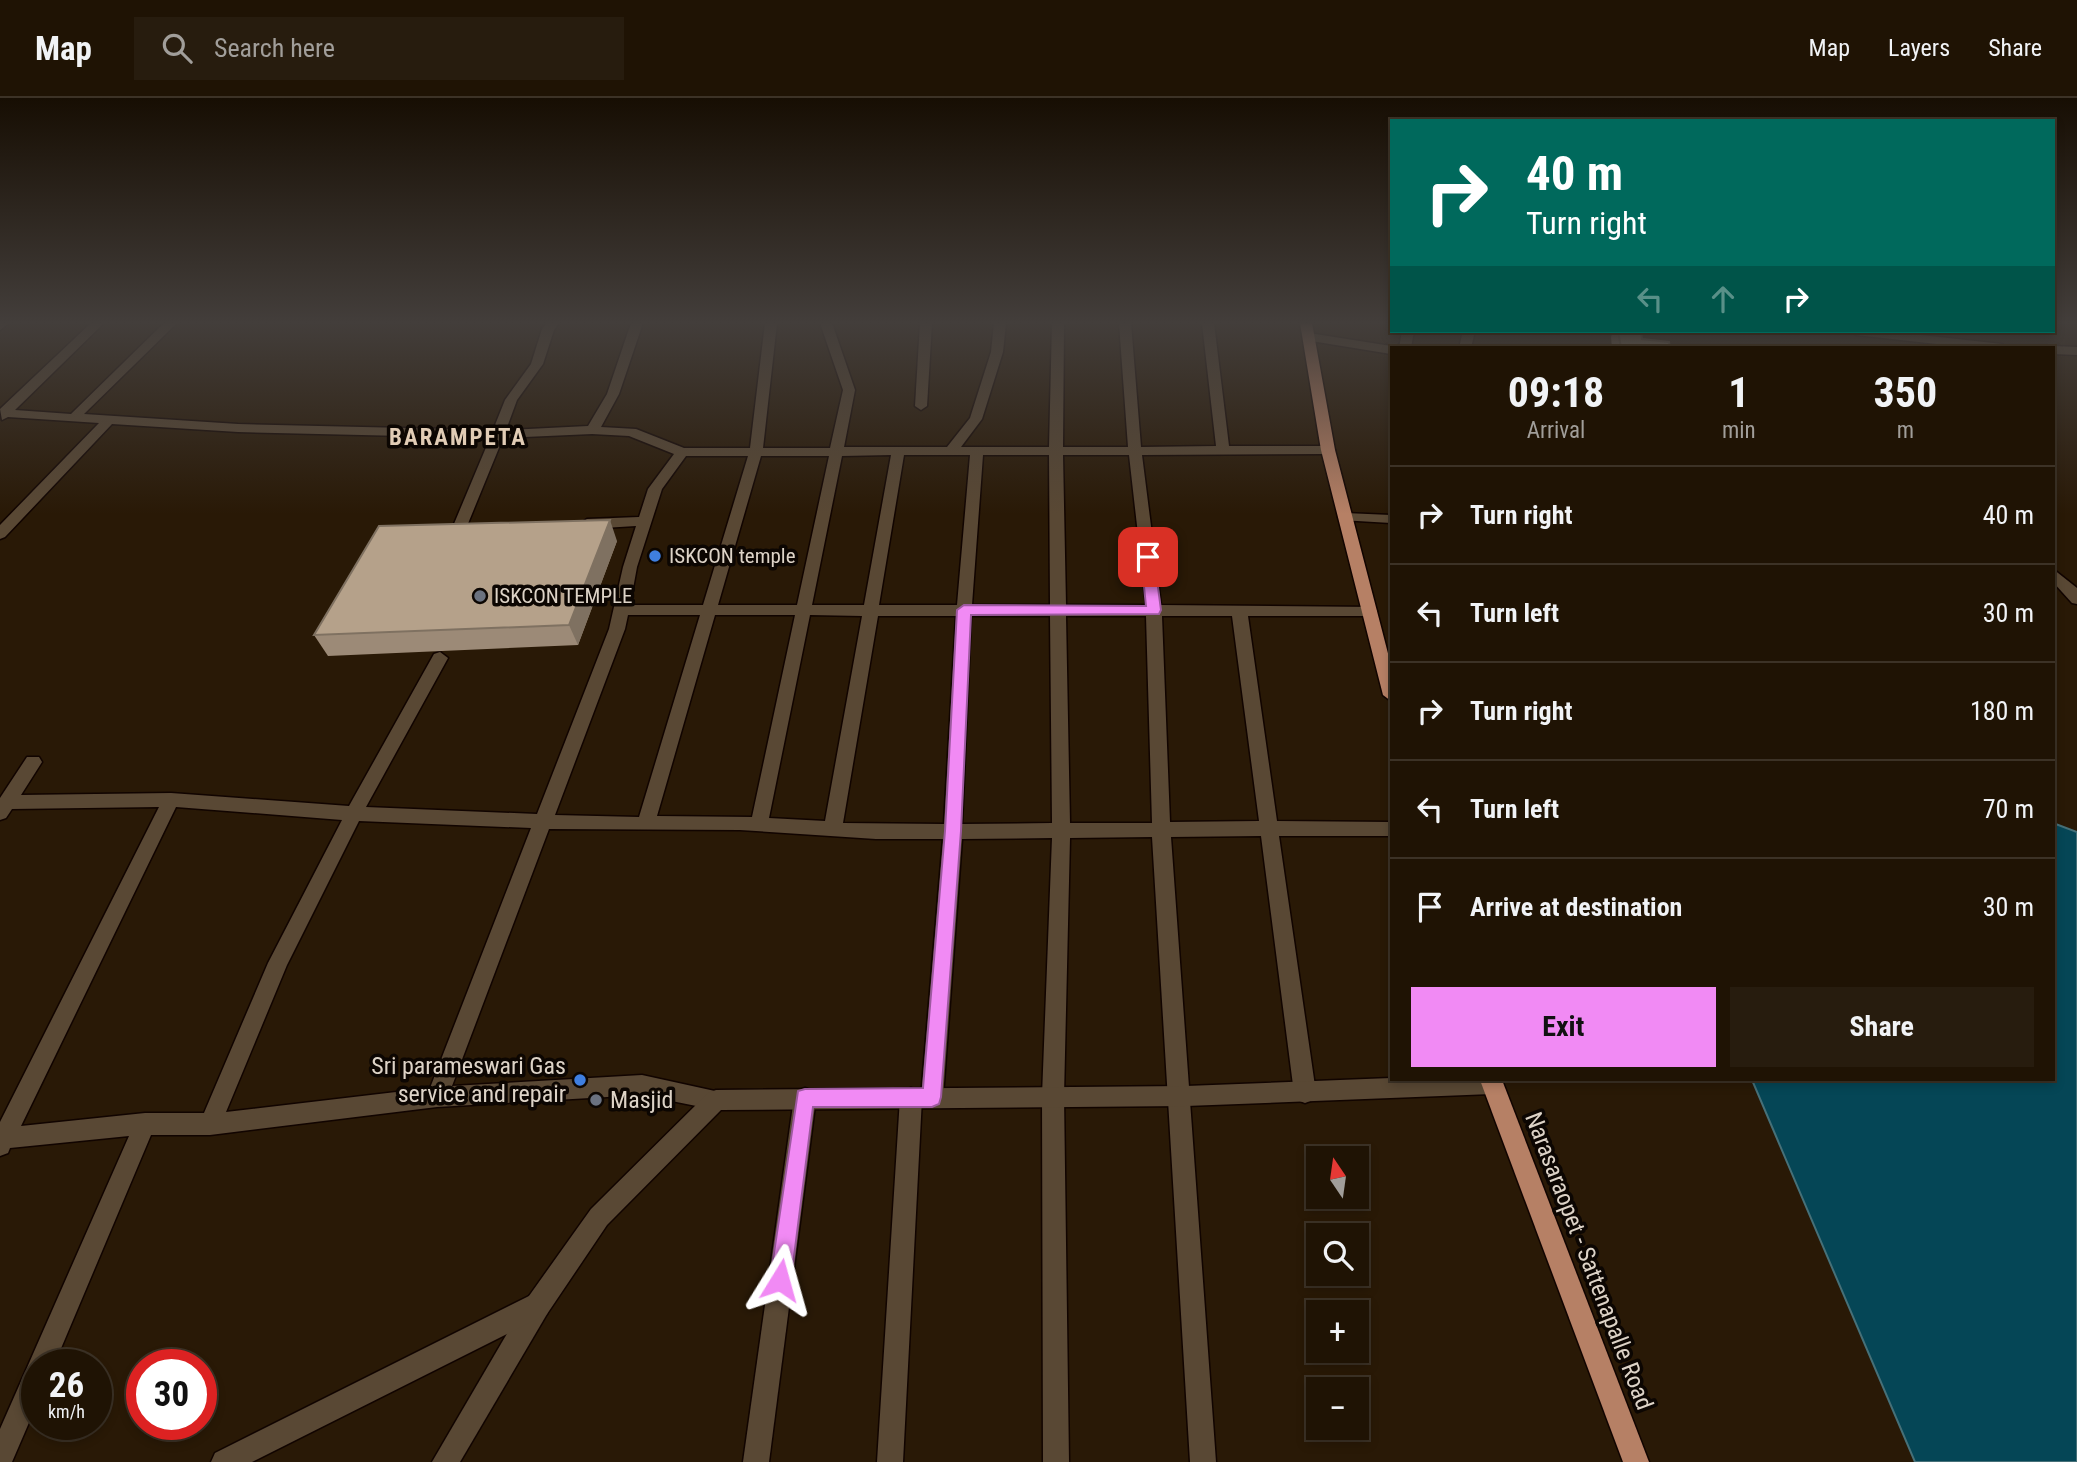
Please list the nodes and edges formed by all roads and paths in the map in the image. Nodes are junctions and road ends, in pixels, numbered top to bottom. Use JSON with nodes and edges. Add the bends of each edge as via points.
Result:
{"nodes":[{"id":1,"x":32,"y":387,"type":"edge"},
{"id":2,"x":106,"y":387,"type":"edge"},
{"id":3,"x":521,"y":387,"type":"edge"},
{"id":4,"x":615,"y":387,"type":"edge"},
{"id":5,"x":764,"y":387,"type":"edge"},
{"id":6,"x":848,"y":387,"type":"edge"},
{"id":7,"x":922,"y":387,"type":"edge"},
{"id":8,"x":986,"y":387,"type":"edge"},
{"id":9,"x":1057,"y":387,"type":"edge"},
{"id":10,"x":1131,"y":387,"type":"edge"},
{"id":11,"x":1216,"y":387,"type":"edge"},
{"id":12,"x":1317,"y":387,"type":"edge"},
{"id":13,"x":921,"y":406,"type":"dead end"},
{"id":14,"x":2,"y":415,"type":"edge"},
{"id":15,"x":76,"y":415,"type":"junction"},
{"id":16,"x":107,"y":422,"type":"junction"},
{"id":17,"x":592,"y":430,"type":"junction"},
{"id":18,"x":498,"y":434,"type":"junction"},
{"id":19,"x":1056,"y":450,"type":"junction"},
{"id":20,"x":1136,"y":450,"type":"junction"},
{"id":21,"x":1223,"y":450,"type":"junction"},
{"id":22,"x":1328,"y":450,"type":"junction"},
{"id":23,"x":977,"y":451,"type":"junction"},
{"id":24,"x":682,"y":452,"type":"junction"},
{"id":25,"x":756,"y":452,"type":"junction"},
{"id":26,"x":837,"y":452,"type":"junction"},
{"id":27,"x":898,"y":452,"type":"junction"},
{"id":28,"x":950,"y":452,"type":"junction"},
{"id":29,"x":1345,"y":517,"type":"junction"},
{"id":30,"x":1390,"y":519,"type":"edge"},
{"id":31,"x":646,"y":521,"type":"junction"},
{"id":32,"x":566,"y":526,"type":"edge"},
{"id":33,"x":485,"y":530,"type":"edge"},
{"id":34,"x":0,"y":534,"type":"edge"},
{"id":35,"x":2055,"y":576,"type":"edge"},
{"id":36,"x":2077,"y":599,"type":"edge"},
{"id":37,"x":621,"y":610,"type":"junction"},
{"id":38,"x":708,"y":610,"type":"junction"},
{"id":39,"x":801,"y":610,"type":"junction"},
{"id":40,"x":869,"y":610,"type":"junction"},
{"id":41,"x":964,"y":610,"type":"junction"},
{"id":42,"x":1058,"y":610,"type":"junction"},
{"id":43,"x":1154,"y":610,"type":"junction"},
{"id":44,"x":1239,"y":610,"type":"junction"},
{"id":45,"x":1369,"y":611,"type":"junction"},
{"id":46,"x":440,"y":658,"type":"dead end"},
{"id":47,"x":1390,"y":691,"type":"edge"},
{"id":48,"x":33,"y":762,"type":"dead end"},
{"id":49,"x":171,"y":800,"type":"junction"},
{"id":50,"x":4,"y":807,"type":"edge"},
{"id":51,"x":354,"y":813,"type":"junction"},
{"id":52,"x":544,"y":821,"type":"junction"},
{"id":53,"x":646,"y":823,"type":"junction"},
{"id":54,"x":759,"y":824,"type":"junction"},
{"id":55,"x":833,"y":829,"type":"junction"},
{"id":56,"x":1269,"y":829,"type":"junction"},
{"id":57,"x":1390,"y":829,"type":"edge"},
{"id":58,"x":1060,"y":830,"type":"junction"},
{"id":59,"x":953,"y":831,"type":"junction"},
{"id":60,"x":1161,"y":831,"type":"junction"},
{"id":61,"x":1492,"y":1082,"type":"edge"},
{"id":62,"x":1305,"y":1093,"type":"junction"},
{"id":63,"x":1180,"y":1096,"type":"junction"},
{"id":64,"x":437,"y":1097,"type":"junction"},
{"id":65,"x":1053,"y":1097,"type":"junction"},
{"id":66,"x":805,"y":1098,"type":"junction"},
{"id":67,"x":922,"y":1098,"type":"junction"},
{"id":68,"x":716,"y":1100,"type":"junction"},
{"id":69,"x":145,"y":1124,"type":"junction"},
{"id":70,"x":210,"y":1124,"type":"junction"},
{"id":71,"x":2,"y":1141,"type":"edge"},
{"id":72,"x":538,"y":1305,"type":"junction"},
{"id":73,"x":48,"y":1349,"type":"edge"},
{"id":74,"x":21,"y":1411,"type":"edge"},
{"id":75,"x":0,"y":1459,"type":"edge"},
{"id":76,"x":224,"y":1462,"type":"edge"},
{"id":77,"x":445,"y":1462,"type":"edge"},
{"id":78,"x":756,"y":1462,"type":"edge"},
{"id":79,"x":890,"y":1462,"type":"edge"},
{"id":80,"x":1056,"y":1462,"type":"edge"},
{"id":81,"x":1203,"y":1462,"type":"edge"},
{"id":82,"x":1636,"y":1462,"type":"edge"}],
"edges":[{"from":1,"to":14,"type":"street"},
{"from":2,"to":15,"type":"street"},
{"from":3,"to":18,"type":"street"},
{"from":4,"to":17,"type":"street"},
{"from":5,"to":25,"type":"street"},
{"from":6,"to":26,"type":"street"},
{"from":7,"to":13,"type":"street"},
{"from":8,"to":28,"type":"street","via":[[976,419]]},
{"from":9,"to":19,"type":"street"},
{"from":10,"to":20,"type":"street"},
{"from":11,"to":21,"type":"street"},
{"from":12,"to":22,"type":"main road"},
{"from":14,"to":15,"type":"street"},
{"from":15,"to":16,"type":"street"},
{"from":16,"to":18,"type":"street"},
{"from":16,"to":34,"type":"street"},
{"from":17,"to":18,"type":"street"},
{"from":17,"to":24,"type":"street","via":[[631,432]]},
{"from":18,"to":33,"type":"street","via":[[458,531]]},
{"from":19,"to":20,"type":"street"},
{"from":19,"to":23,"type":"street"},
{"from":19,"to":42,"type":"street"},
{"from":20,"to":21,"type":"street"},
{"from":20,"to":43,"type":"street"},
{"from":21,"to":22,"type":"street"},
{"from":22,"to":29,"type":"main road"},
{"from":23,"to":28,"type":"street"},
{"from":23,"to":41,"type":"street"},
{"from":24,"to":25,"type":"street"},
{"from":24,"to":31,"type":"street","via":[[655,489]]},
{"from":25,"to":26,"type":"street"},
{"from":25,"to":38,"type":"street"},
{"from":26,"to":27,"type":"street"},
{"from":26,"to":39,"type":"street"},
{"from":27,"to":28,"type":"street"},
{"from":27,"to":40,"type":"street"},
{"from":29,"to":30,"type":"street"},
{"from":29,"to":45,"type":"main road"},
{"from":31,"to":32,"type":"street"},
{"from":31,"to":37,"type":"street"},
{"from":35,"to":36,"type":"street"},
{"from":37,"to":38,"type":"street"},
{"from":37,"to":52,"type":"street"},
{"from":38,"to":39,"type":"street"},
{"from":38,"to":53,"type":"street"},
{"from":39,"to":40,"type":"street"},
{"from":39,"to":54,"type":"street"},
{"from":40,"to":41,"type":"street"},
{"from":40,"to":55,"type":"street"},
{"from":41,"to":42,"type":"street"},
{"from":41,"to":59,"type":"street"},
{"from":42,"to":43,"type":"street"},
{"from":42,"to":58,"type":"street"},
{"from":43,"to":44,"type":"street"},
{"from":43,"to":60,"type":"street"},
{"from":44,"to":45,"type":"street"},
{"from":44,"to":56,"type":"street"},
{"from":45,"to":47,"type":"main road"},
{"from":46,"to":51,"type":"street"},
{"from":48,"to":50,"type":"street"},
{"from":49,"to":50,"type":"street"},
{"from":49,"to":51,"type":"street"},
{"from":49,"to":71,"type":"street"},
{"from":51,"to":52,"type":"street"},
{"from":51,"to":70,"type":"street","via":[[278,963]]},
{"from":52,"to":53,"type":"street"},
{"from":52,"to":64,"type":"street"},
{"from":53,"to":54,"type":"street"},
{"from":54,"to":55,"type":"street"},
{"from":55,"to":59,"type":"street"},
{"from":56,"to":57,"type":"street"},
{"from":56,"to":60,"type":"street"},
{"from":56,"to":62,"type":"street"},
{"from":58,"to":59,"type":"street"},
{"from":58,"to":60,"type":"street"},
{"from":58,"to":65,"type":"street"},
{"from":59,"to":67,"type":"street"},
{"from":60,"to":63,"type":"street"},
{"from":61,"to":62,"type":"street"},
{"from":61,"to":82,"type":"main road","name":"Narasaraopet - Sattenapalle Road"},
{"from":62,"to":63,"type":"street"},
{"from":63,"to":65,"type":"street"},
{"from":63,"to":81,"type":"street"},
{"from":64,"to":68,"type":"street","via":[[642,1085]]},
{"from":64,"to":70,"type":"street"},
{"from":65,"to":67,"type":"street"},
{"from":65,"to":80,"type":"street"},
{"from":66,"to":67,"type":"street"},
{"from":66,"to":68,"type":"street"},
{"from":66,"to":78,"type":"street"},
{"from":67,"to":79,"type":"street"},
{"from":68,"to":72,"type":"street","via":[[599,1217]]},
{"from":69,"to":70,"type":"street"},
{"from":69,"to":71,"type":"street"},
{"from":69,"to":73,"type":"street"},
{"from":72,"to":76,"type":"street"},
{"from":72,"to":77,"type":"street"},
{"from":74,"to":75,"type":"street"}]}
